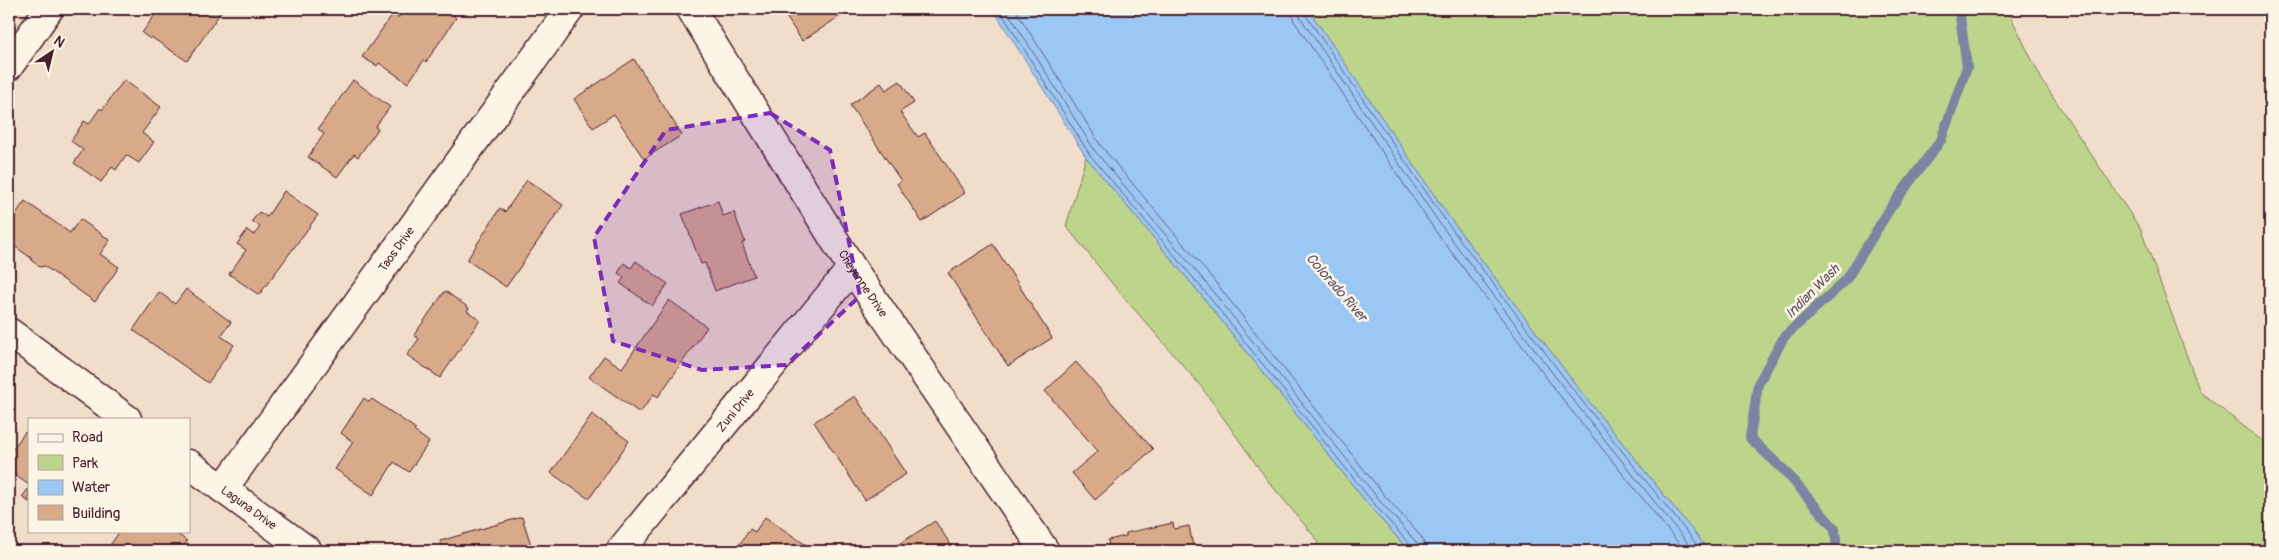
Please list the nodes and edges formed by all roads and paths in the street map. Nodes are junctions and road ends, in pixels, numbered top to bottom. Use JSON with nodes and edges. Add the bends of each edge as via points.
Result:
{"nodes":[{"id":1,"x":49,"y":9,"type":"edge"},
{"id":2,"x":570,"y":9,"type":"edge"},
{"id":3,"x":691,"y":9,"type":"edge"},
{"id":4,"x":9,"y":66,"type":"edge"},
{"id":5,"x":852,"y":268,"type":"junction"},
{"id":6,"x":9,"y":332,"type":"edge"},
{"id":7,"x":126,"y":418,"type":"edge"},
{"id":8,"x":190,"y":465,"type":"edge"},
{"id":9,"x":223,"y":489,"type":"junction"},
{"id":10,"x":308,"y":551,"type":"edge"},
{"id":11,"x":620,"y":551,"type":"edge"},
{"id":12,"x":1045,"y":551,"type":"edge"}],
"edges":[{"from":1,"to":4,"type":"street"},
{"from":2,"to":9,"type":"street","name":"Taos Drive"},
{"from":3,"to":5,"type":"street","name":"Cheyenne Drive"},
{"from":5,"to":11,"type":"street","name":"Zuni Drive"},
{"from":5,"to":12,"type":"street","name":"Cheyenne Drive"},
{"from":6,"to":7,"type":"street"},
{"from":8,"to":9,"type":"street","name":"Laguna Drive"},
{"from":9,"to":10,"type":"street","name":"Laguna Drive"}]}
